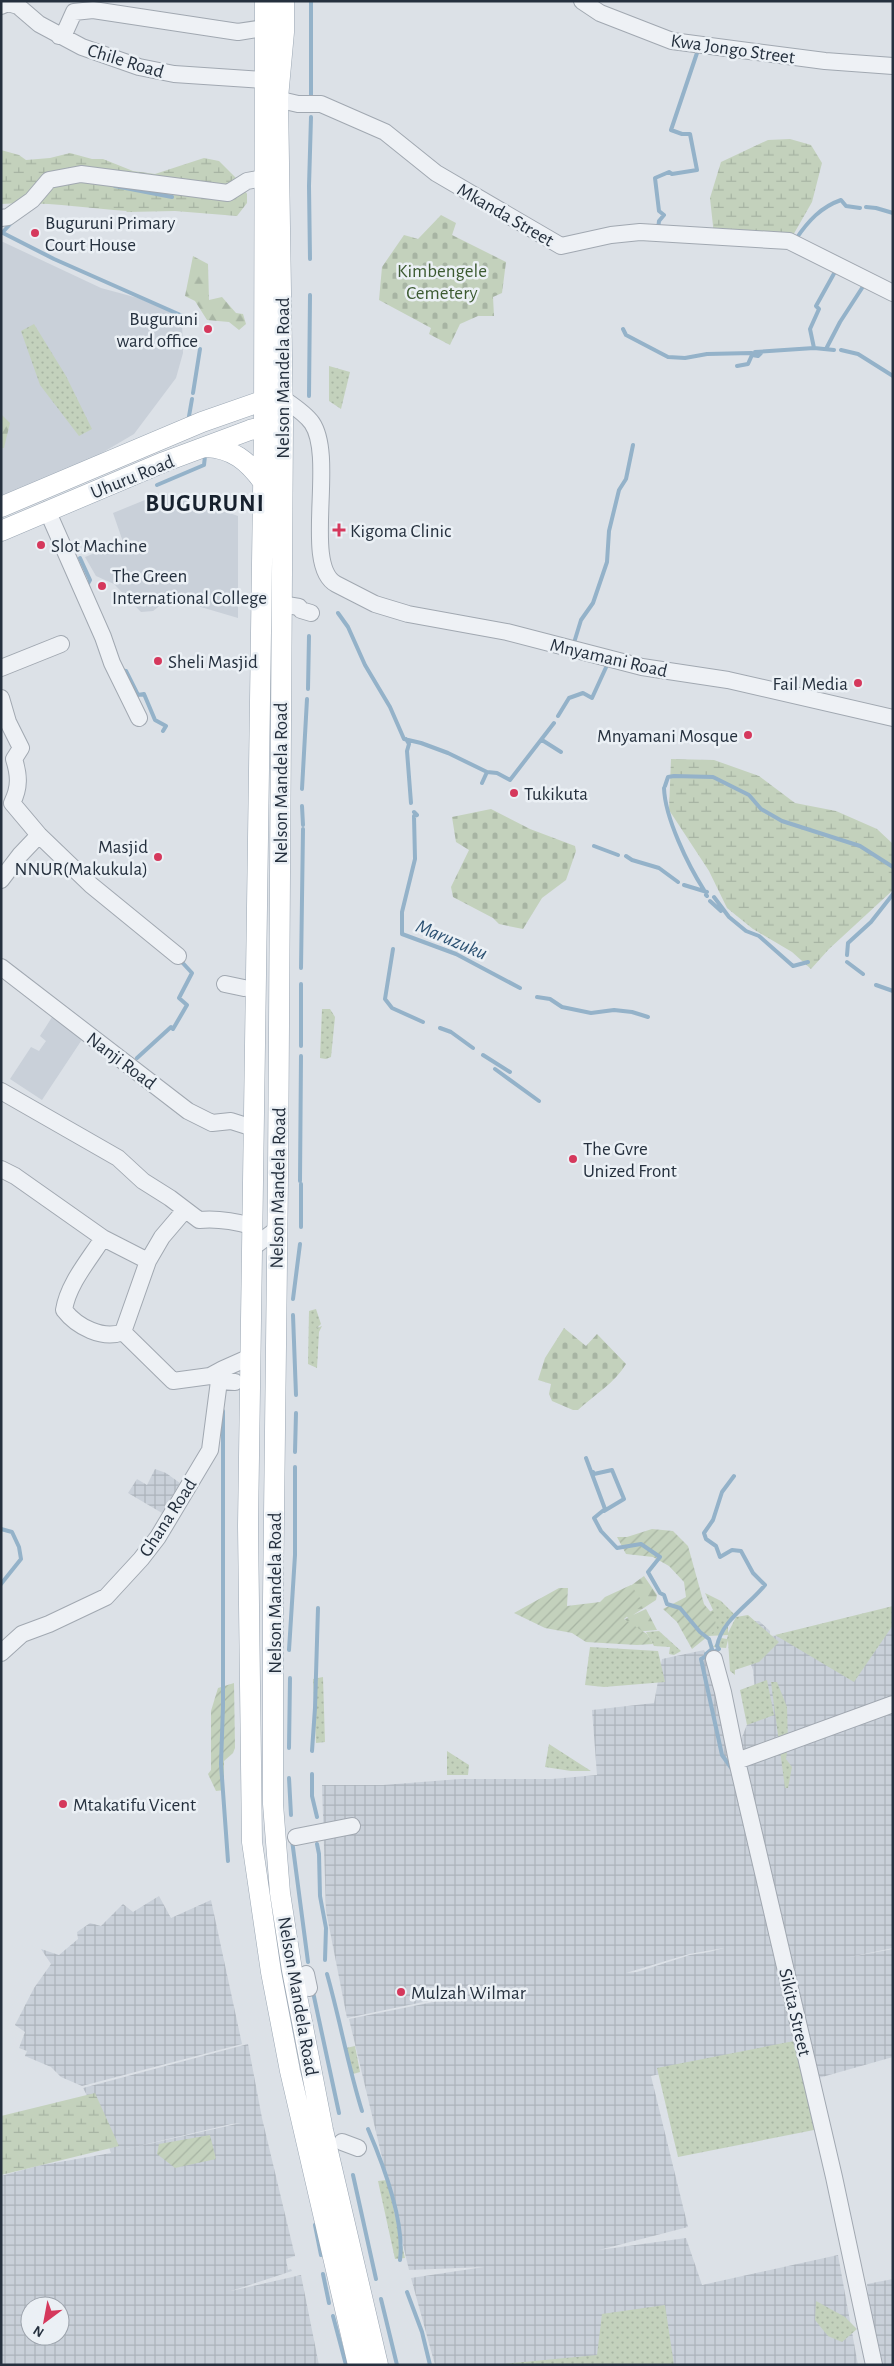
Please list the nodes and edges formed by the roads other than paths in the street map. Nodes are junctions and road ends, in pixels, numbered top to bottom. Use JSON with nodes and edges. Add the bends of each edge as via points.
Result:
{"nodes":[{"id":1,"x":265,"y":1,"type":"edge"},
{"id":2,"x":284,"y":1,"type":"edge"},
{"id":3,"x":582,"y":1,"type":"edge"},
{"id":4,"x":1,"y":6,"type":"edge"},
{"id":5,"x":264,"y":28,"type":"junction"},
{"id":6,"x":59,"y":36,"type":"junction"},
{"id":7,"x":893,"y":66,"type":"edge"},
{"id":8,"x":269,"y":92,"type":"junction"},
{"id":9,"x":264,"y":178,"type":"junction"},
{"id":10,"x":1,"y":218,"type":"edge"},
{"id":11,"x":893,"y":293,"type":"edge"},
{"id":12,"x":282,"y":398,"type":"junction"},
{"id":13,"x":262,"y":401,"type":"junction"},
{"id":14,"x":301,"y":414,"type":"junction"},
{"id":15,"x":273,"y":424,"type":"junction"},
{"id":16,"x":204,"y":447,"type":"junction"},
{"id":17,"x":263,"y":482,"type":"junction"},
{"id":18,"x":1,"y":507,"type":"edge"},
{"id":19,"x":47,"y":510,"type":"junction"},
{"id":20,"x":1,"y":531,"type":"edge"},
{"id":21,"x":281,"y":604,"type":"junction"},
{"id":22,"x":311,"y":613,"type":"dead end"},
{"id":23,"x":61,"y":644,"type":"dead end"},
{"id":24,"x":1,"y":668,"type":"edge"},
{"id":25,"x":1,"y":698,"type":"edge"},
{"id":26,"x":139,"y":718,"type":"dead end"},
{"id":27,"x":893,"y":718,"type":"edge"},
{"id":28,"x":39,"y":835,"type":"junction"},
{"id":29,"x":1,"y":880,"type":"edge"},
{"id":30,"x":178,"y":956,"type":"dead end"},
{"id":31,"x":1,"y":967,"type":"edge"},
{"id":32,"x":225,"y":984,"type":"dead end"},
{"id":33,"x":244,"y":988,"type":"dead end"},
{"id":34,"x":1,"y":1091,"type":"edge"},
{"id":35,"x":253,"y":1128,"type":"junction"},
{"id":36,"x":1,"y":1169,"type":"edge"},
{"id":37,"x":185,"y":1210,"type":"junction"},
{"id":38,"x":252,"y":1226,"type":"junction"},
{"id":39,"x":276,"y":1230,"type":"junction"},
{"id":40,"x":103,"y":1238,"type":"junction"},
{"id":41,"x":252,"y":1248,"type":"junction"},
{"id":42,"x":148,"y":1260,"type":"junction"},
{"id":43,"x":123,"y":1332,"type":"junction"},
{"id":44,"x":250,"y":1357,"type":"junction"},
{"id":45,"x":226,"y":1377,"type":"junction"},
{"id":46,"x":1,"y":1653,"type":"edge"},
{"id":47,"x":714,"y":1659,"type":"dead end"},
{"id":48,"x":893,"y":1704,"type":"edge"},
{"id":49,"x":737,"y":1761,"type":"junction"},
{"id":50,"x":352,"y":1826,"type":"dead end"},
{"id":51,"x":296,"y":1837,"type":"dead end"},
{"id":52,"x":358,"y":2365,"type":"edge"},
{"id":53,"x":378,"y":2365,"type":"edge"},
{"id":54,"x":874,"y":2365,"type":"edge"}],
"edges":[{"from":1,"to":5,"type":"main road","name":"Nelson Mandela Road"},
{"from":2,"to":8,"type":"main road","name":"Nelson Mandela Road"},
{"from":3,"to":7,"type":"street","name":"Kwa Jongo Street","via":[[600,13],[672,41],[825,61]]},
{"from":4,"to":6,"type":"street","name":"Chile Road","via":[[8,3],[18,6]]},
{"from":5,"to":6,"type":"street","via":[[238,32],[94,10],[74,12],[65,32]]},
{"from":5,"to":8,"type":"main road","name":"Nelson Mandela Road"},
{"from":6,"to":8,"type":"street","name":"Chile Road","via":[[96,54],[141,67]]},
{"from":8,"to":9,"type":"main road","name":"Nelson Mandela Road"},
{"from":8,"to":11,"type":"street","name":"Mkanda Street","via":[[298,104],[321,104],[385,132],[436,173],[562,246],[640,232],[789,241]]},
{"from":8,"to":12,"type":"main road","name":"Nelson Mandela Road"},
{"from":9,"to":10,"type":"street","via":[[247,181],[228,193],[80,174],[49,180],[32,200],[8,217]]},
{"from":9,"to":13,"type":"main road","name":"Nelson Mandela Road"},
{"from":12,"to":13,"type":"main road","name":"Uhuru Road"},
{"from":12,"to":14,"type":"street"},
{"from":12,"to":15,"type":"main road","name":"Nelson Mandela Road"},
{"from":13,"to":15,"type":"main road","name":"Nelson Mandela Road"},
{"from":13,"to":18,"type":"main road","name":"Uhuru Road","via":[[202,422]]},
{"from":14,"to":15,"type":"street"},
{"from":14,"to":27,"type":"street","name":"Mnyamani Road","via":[[312,423],[321,452],[323,567],[331,581],[374,604],[408,614],[524,636],[642,667],[728,680]]},
{"from":15,"to":16,"type":"main road","name":"Uhuru Road"},
{"from":15,"to":17,"type":"main road","name":"Nelson Mandela Road"},
{"from":15,"to":21,"type":"main road","name":"Nelson Mandela Road"},
{"from":16,"to":17,"type":"main road","via":[[226,450],[241,458]]},
{"from":16,"to":19,"type":"main road","name":"Uhuru Road"},
{"from":17,"to":35,"type":"main road","name":"Nelson Mandela Road"},
{"from":19,"to":20,"type":"main road","name":"Uhuru Road"},
{"from":19,"to":26,"type":"street"},
{"from":21,"to":22,"type":"street"},
{"from":21,"to":39,"type":"main road","name":"Nelson Mandela Road"},
{"from":23,"to":24,"type":"street"},
{"from":25,"to":28,"type":"street","via":[[21,748],[14,759],[18,791],[12,803]]},
{"from":28,"to":29,"type":"street"},
{"from":28,"to":30,"type":"street","via":[[91,885]]},
{"from":31,"to":35,"type":"street","name":"Nanji Road","via":[[188,1111],[212,1123],[231,1121]]},
{"from":32,"to":33,"type":"street"},
{"from":34,"to":37,"type":"street","via":[[118,1158],[142,1181]]},
{"from":35,"to":38,"type":"main road","name":"Nelson Mandela Road"},
{"from":36,"to":40,"type":"street"},
{"from":37,"to":38,"type":"street","via":[[199,1220],[233,1221]]},
{"from":37,"to":42,"type":"street"},
{"from":38,"to":41,"type":"main road","name":"Nelson Mandela Road"},
{"from":39,"to":41,"type":"street"},
{"from":39,"to":53,"type":"main road","name":"Nelson Mandela Road","via":[[275,1838],[294,1980],[324,2130]]},
{"from":40,"to":42,"type":"street"},
{"from":40,"to":43,"type":"street","via":[[74,1283],[64,1310],[71,1319],[94,1332],[114,1335]]},
{"from":41,"to":44,"type":"main road","name":"Nelson Mandela Road"},
{"from":42,"to":43,"type":"street"},
{"from":43,"to":45,"type":"street","via":[[172,1381]]},
{"from":44,"to":45,"type":"street"},
{"from":44,"to":52,"type":"main road","name":"Nelson Mandela Road","via":[[248,1526],[252,1842],[271,1972],[290,2071]]},
{"from":45,"to":46,"type":"street","name":"Ghana Road","via":[[210,1450],[158,1537],[141,1559],[106,1597],[22,1634]]},
{"from":47,"to":49,"type":"street","name":"Sikita Street"},
{"from":48,"to":49,"type":"street"},
{"from":49,"to":54,"type":"street","name":"Sikita Street","via":[[834,2177]]},
{"from":50,"to":51,"type":"street"}]}
